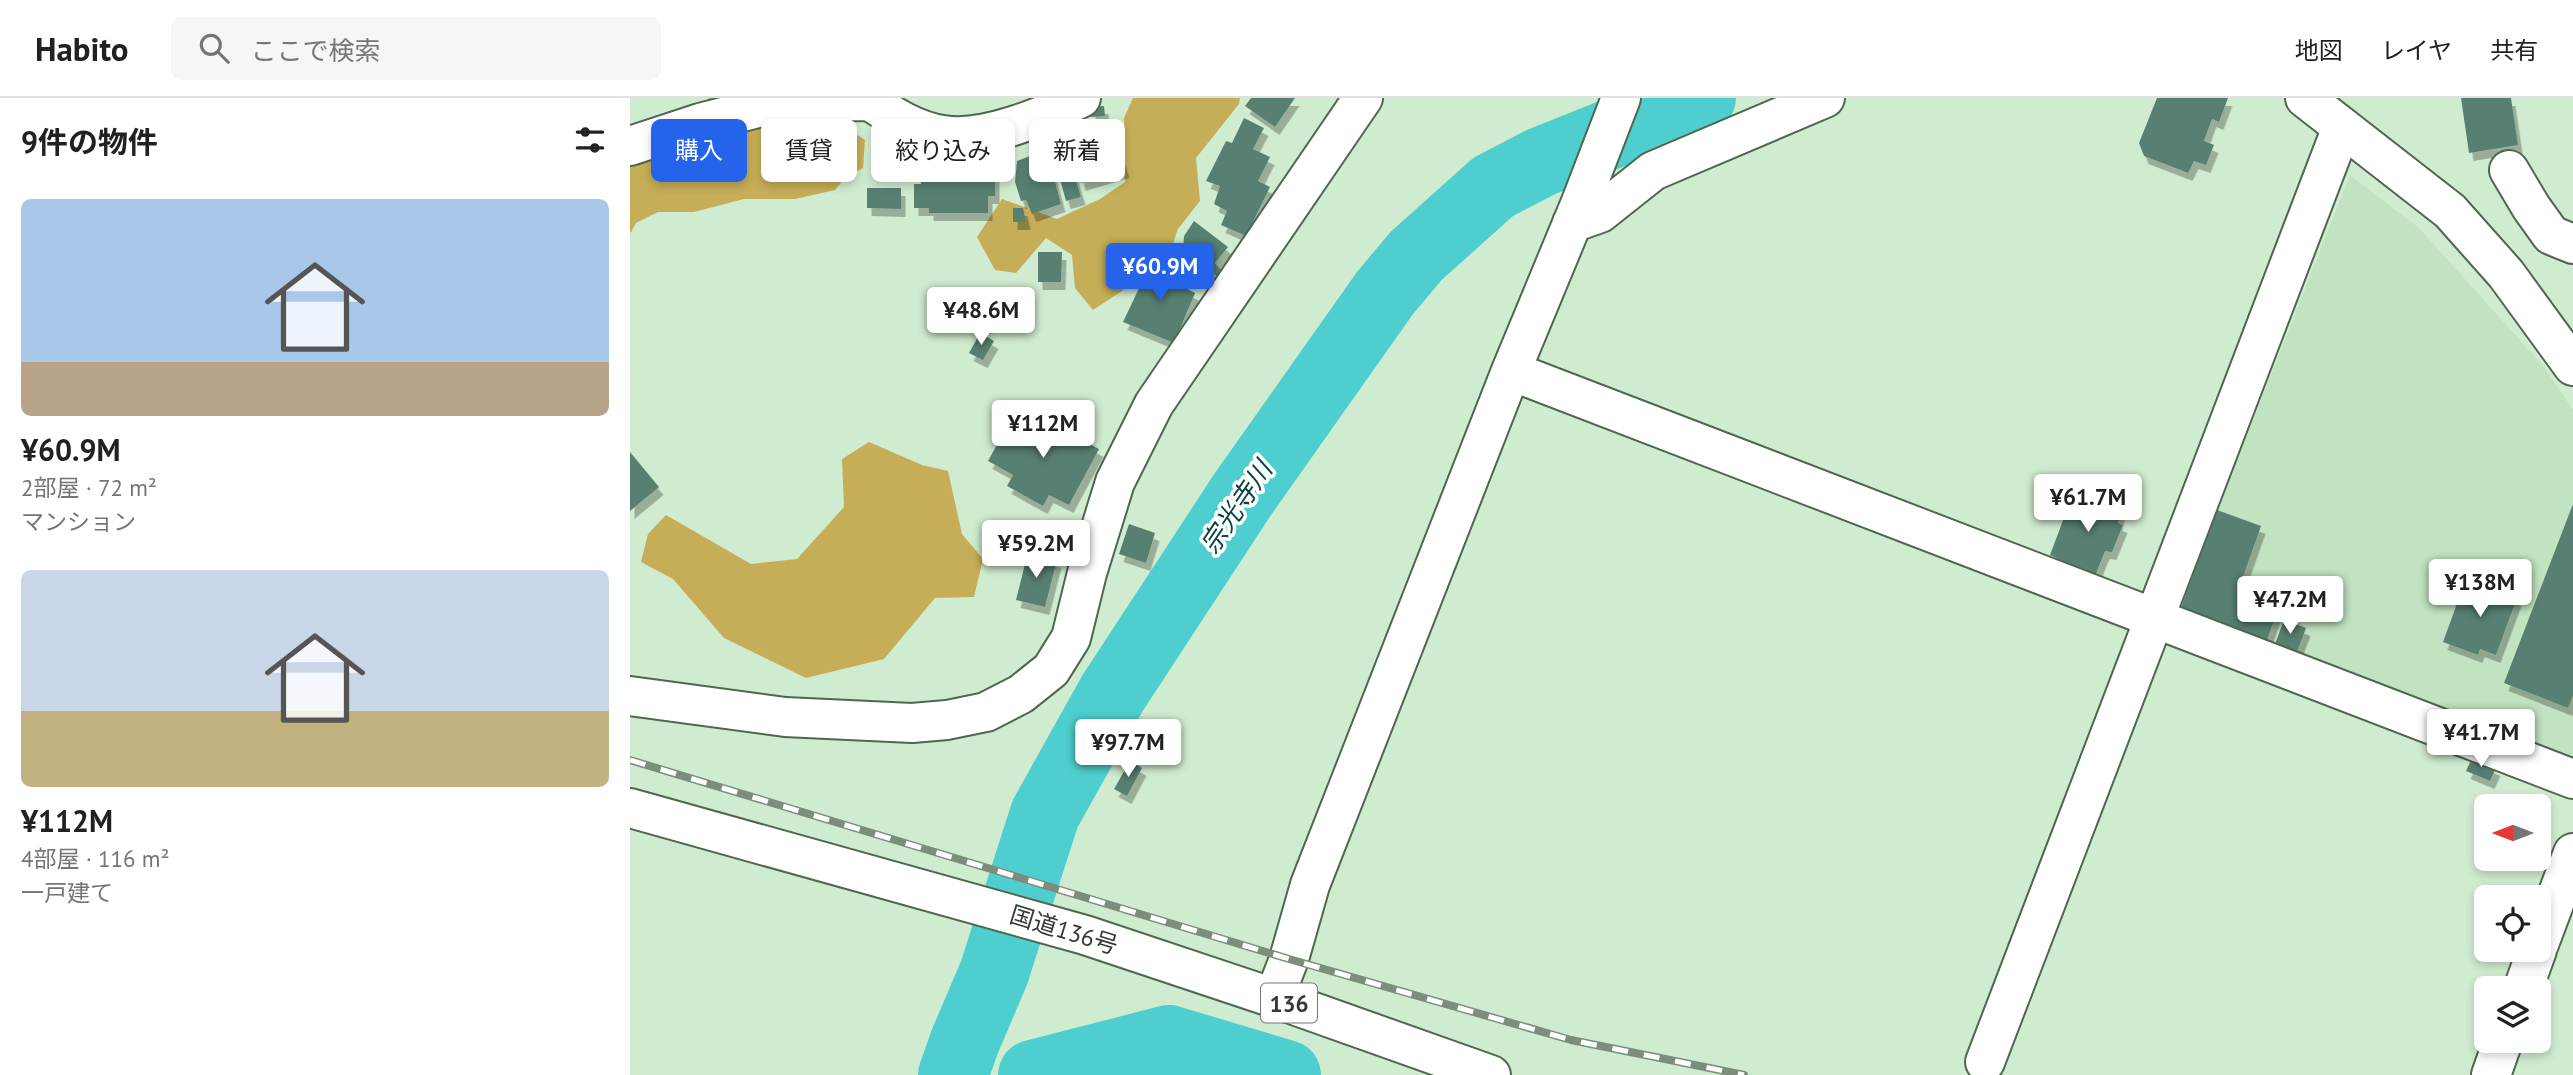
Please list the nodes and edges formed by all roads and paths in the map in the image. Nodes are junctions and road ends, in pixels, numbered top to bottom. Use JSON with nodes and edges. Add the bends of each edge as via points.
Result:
{"nodes":[{"id":1,"x":1081,"y":98,"type":"edge"},
{"id":2,"x":1363,"y":98,"type":"edge"},
{"id":3,"x":1621,"y":98,"type":"edge"},
{"id":4,"x":1825,"y":98,"type":"edge"},
{"id":5,"x":2305,"y":98,"type":"edge"},
{"id":6,"x":874,"y":100,"type":"edge"},
{"id":7,"x":2342,"y":127,"type":"junction"},
{"id":8,"x":630,"y":146,"type":"edge"},
{"id":9,"x":2510,"y":170,"type":"dead end"},
{"id":10,"x":1577,"y":212,"type":"junction"},
{"id":11,"x":2573,"y":244,"type":"edge"},
{"id":12,"x":2573,"y":366,"type":"edge"},
{"id":13,"x":1511,"y":371,"type":"junction"},
{"id":14,"x":2155,"y":617,"type":"junction"},
{"id":15,"x":630,"y":696,"type":"edge"},
{"id":16,"x":2573,"y":779,"type":"edge"},
{"id":17,"x":630,"y":808,"type":"edge"},
{"id":18,"x":2573,"y":853,"type":"edge"},
{"id":19,"x":2551,"y":912,"type":"edge"},
{"id":20,"x":1274,"y":998,"type":"junction"},
{"id":21,"x":2499,"y":1053,"type":"edge"},
{"id":22,"x":1985,"y":1062,"type":"dead end"},
{"id":23,"x":1491,"y":1075,"type":"edge"},
{"id":24,"x":2491,"y":1075,"type":"edge"}],
"edges":[{"from":1,"to":6,"type":"main road","via":[[1038,118],[971,136],[922,130]]},
{"from":2,"to":15,"type":"main road","via":[[1154,404],[1115,482],[1071,638],[1051,670],[1021,695],[986,712],[912,723],[785,717]]},
{"from":3,"to":10,"type":"main road"},
{"from":4,"to":10,"type":"main road","via":[[1653,171],[1600,213]]},
{"from":5,"to":7,"type":"main road"},
{"from":6,"to":8,"type":"main road","via":[[781,102]]},
{"from":7,"to":12,"type":"main road","via":[[2451,211],[2506,274]]},
{"from":7,"to":14,"type":"main road"},
{"from":9,"to":11,"type":"main road","via":[[2551,235]]},
{"from":10,"to":13,"type":"main road"},
{"from":13,"to":14,"type":"main road"},
{"from":13,"to":20,"type":"main road","via":[[1310,885]]},
{"from":14,"to":16,"type":"main road"},
{"from":14,"to":22,"type":"main road"},
{"from":17,"to":20,"type":"main road","name":"国道136号","number":"136","via":[[1085,935]]},
{"from":18,"to":19,"type":"main road"},
{"from":20,"to":23,"type":"main road","name":"国道136号","number":"136"},
{"from":21,"to":24,"type":"main road"}]}
